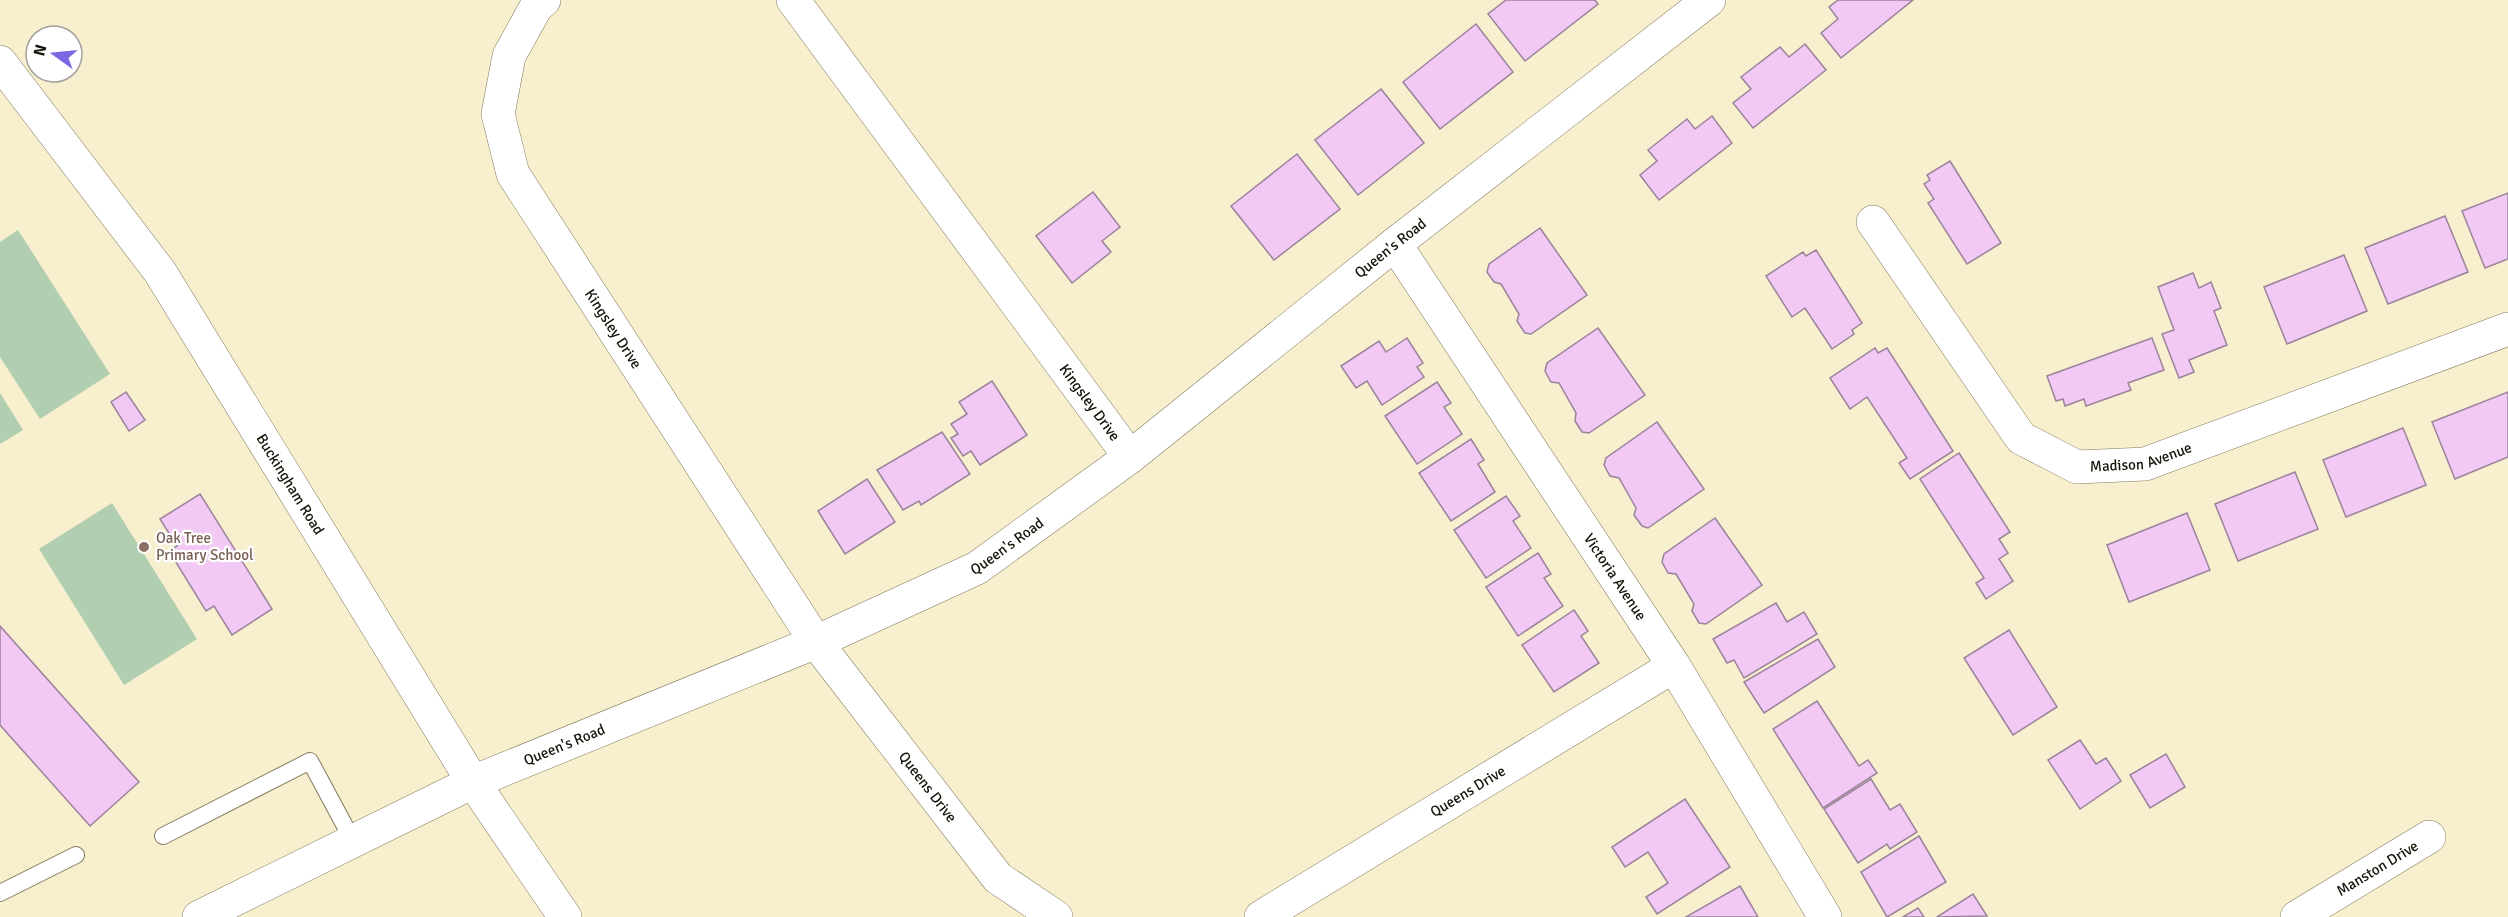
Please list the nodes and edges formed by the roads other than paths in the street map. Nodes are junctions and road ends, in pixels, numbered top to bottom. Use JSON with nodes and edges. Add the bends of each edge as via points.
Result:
{"nodes":[{"id":1,"x":544,"y":0,"type":"edge"},
{"id":2,"x":793,"y":0,"type":"edge"},
{"id":3,"x":1709,"y":0,"type":"edge"},
{"id":4,"x":0,"y":62,"type":"edge"},
{"id":5,"x":1873,"y":222,"type":"dead end"},
{"id":6,"x":1395,"y":244,"type":"junction"},
{"id":7,"x":2508,"y":329,"type":"edge"},
{"id":8,"x":1130,"y":457,"type":"junction"},
{"id":9,"x":816,"y":642,"type":"junction"},
{"id":10,"x":1674,"y":666,"type":"junction"},
{"id":11,"x":473,"y":782,"type":"junction"},
{"id":12,"x":163,"y":836,"type":"dead end"},
{"id":13,"x":2429,"y":837,"type":"dead end"},
{"id":14,"x":353,"y":841,"type":"junction"},
{"id":15,"x":76,"y":855,"type":"dead end"},
{"id":16,"x":0,"y":893,"type":"edge"},
{"id":17,"x":200,"y":917,"type":"edge"},
{"id":18,"x":565,"y":917,"type":"edge"},
{"id":19,"x":1056,"y":917,"type":"edge"},
{"id":20,"x":1261,"y":917,"type":"edge"},
{"id":21,"x":1825,"y":917,"type":"edge"},
{"id":22,"x":2296,"y":917,"type":"edge"}],
"edges":[{"from":1,"to":9,"type":"street","name":"Kingsley Drive","via":[[509,56],[498,114],[513,174]]},
{"from":2,"to":8,"type":"street","name":"Kingsley Drive"},
{"from":3,"to":6,"type":"street","name":"Queen's Road"},
{"from":4,"to":11,"type":"street","name":"Buckingham Road","via":[[160,272]]},
{"from":5,"to":7,"type":"street","name":"Madison Avenue","via":[[2020,438],[2077,467],[2145,464]]},
{"from":6,"to":8,"type":"street","name":"Queen's Road"},
{"from":6,"to":10,"type":"street","name":"Victoria Avenue"},
{"from":8,"to":9,"type":"street","name":"Queen's Road","via":[[977,568]]},
{"from":9,"to":11,"type":"street","name":"Queen's Road"},
{"from":9,"to":19,"type":"street","name":"Queens Drive","via":[[998,878]]},
{"from":10,"to":20,"type":"street","name":"Queens Drive"},
{"from":10,"to":21,"type":"street","name":"Victoria Avenue"},
{"from":11,"to":14,"type":"street","name":"Queen's Road"},
{"from":11,"to":18,"type":"street","name":"Buckingham Road"},
{"from":12,"to":14,"type":"lane","via":[[310,762]]},
{"from":13,"to":22,"type":"street","name":"Manston Drive"},
{"from":14,"to":17,"type":"street","name":"Queen's Road"},
{"from":15,"to":16,"type":"lane"}]}
